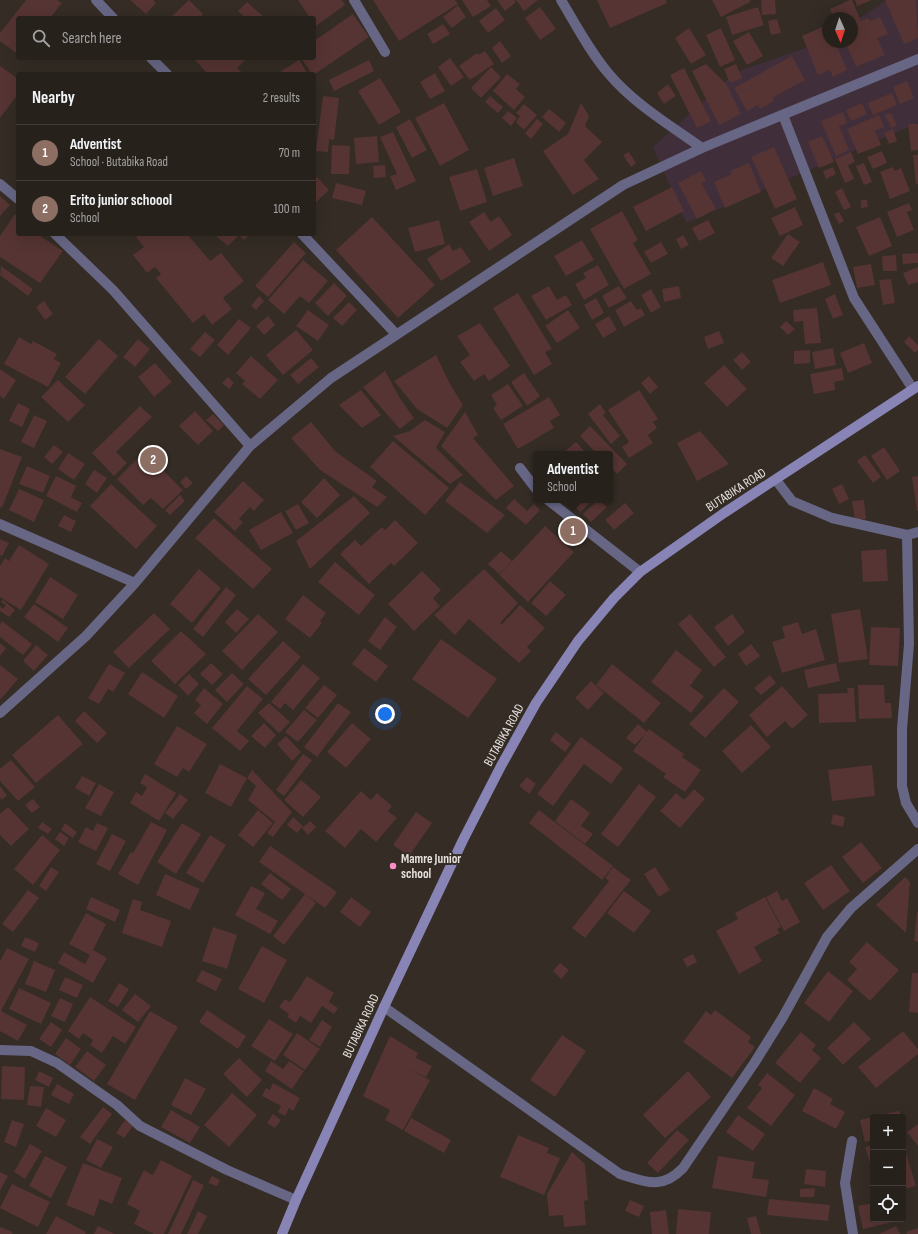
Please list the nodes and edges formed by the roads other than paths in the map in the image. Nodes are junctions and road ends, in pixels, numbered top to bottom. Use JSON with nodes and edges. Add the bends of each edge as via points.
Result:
{"nodes":[{"id":1,"x":96,"y":0,"type":"edge"},
{"id":2,"x":354,"y":0,"type":"edge"},
{"id":3,"x":561,"y":0,"type":"edge"},
{"id":4,"x":111,"y":16,"type":"edge"},
{"id":5,"x":385,"y":52,"type":"dead end"},
{"id":6,"x":918,"y":59,"type":"edge"},
{"id":7,"x":153,"y":60,"type":"edge"},
{"id":8,"x":165,"y":72,"type":"edge"},
{"id":9,"x":782,"y":116,"type":"junction"},
{"id":10,"x":702,"y":148,"type":"junction"},
{"id":11,"x":0,"y":184,"type":"edge"},
{"id":12,"x":16,"y":197,"type":"edge"},
{"id":13,"x":57,"y":236,"type":"edge"},
{"id":14,"x":304,"y":236,"type":"edge"},
{"id":15,"x":396,"y":334,"type":"junction"},
{"id":16,"x":915,"y":388,"type":"edge"},
{"id":17,"x":250,"y":446,"type":"junction"},
{"id":18,"x":520,"y":468,"type":"dead end"},
{"id":19,"x":776,"y":480,"type":"junction"},
{"id":20,"x":533,"y":484,"type":"edge"},
{"id":21,"x":552,"y":503,"type":"edge"},
{"id":22,"x":0,"y":524,"type":"edge"},
{"id":23,"x":918,"y":532,"type":"edge"},
{"id":24,"x":908,"y":534,"type":"junction"},
{"id":25,"x":640,"y":572,"type":"junction"},
{"id":26,"x":135,"y":583,"type":"junction"},
{"id":27,"x":0,"y":713,"type":"edge"},
{"id":28,"x":918,"y":823,"type":"edge"},
{"id":29,"x":918,"y":849,"type":"edge"},
{"id":30,"x":384,"y":1007,"type":"junction"},
{"id":31,"x":0,"y":1050,"type":"edge"},
{"id":32,"x":852,"y":1141,"type":"dead end"},
{"id":33,"x":296,"y":1200,"type":"junction"},
{"id":34,"x":282,"y":1234,"type":"edge"},
{"id":35,"x":853,"y":1234,"type":"edge"}],
"edges":[{"from":1,"to":4,"type":"street"},
{"from":2,"to":5,"type":"street"},
{"from":3,"to":10,"type":"street","via":[[583,39],[609,75],[642,104]]},
{"from":6,"to":9,"type":"street"},
{"from":7,"to":8,"type":"street"},
{"from":9,"to":10,"type":"street"},
{"from":9,"to":16,"type":"street","via":[[854,298]]},
{"from":10,"to":15,"type":"street","via":[[623,185]]},
{"from":11,"to":12,"type":"street"},
{"from":13,"to":17,"type":"street","via":[[113,290]]},
{"from":14,"to":15,"type":"street"},
{"from":15,"to":17,"type":"street","via":[[330,378]]},
{"from":16,"to":19,"type":"main road","name":"BUTABIKA ROAD"},
{"from":17,"to":26,"type":"street"},
{"from":18,"to":20,"type":"street"},
{"from":19,"to":24,"type":"street","via":[[792,501],[840,520]]},
{"from":19,"to":25,"type":"main road","name":"BUTABIKA ROAD"},
{"from":21,"to":25,"type":"street"},
{"from":22,"to":26,"type":"street"},
{"from":23,"to":24,"type":"street"},
{"from":24,"to":28,"type":"street","via":[[909,644],[902,729],[902,786],[906,803]]},
{"from":25,"to":30,"type":"main road","name":"BUTABIKA ROAD","via":[[578,641],[536,703],[463,840]]},
{"from":26,"to":27,"type":"street","via":[[86,636]]},
{"from":29,"to":30,"type":"street","via":[[851,908],[827,937],[755,1062],[674,1179],[647,1183],[620,1174]]},
{"from":30,"to":33,"type":"main road","name":"BUTABIKA ROAD"},
{"from":31,"to":33,"type":"street","via":[[31,1051],[57,1063],[117,1105],[140,1126],[227,1170]]},
{"from":32,"to":35,"type":"street","via":[[845,1183]]},
{"from":33,"to":34,"type":"main road","name":"BUTABIKA ROAD"}]}
